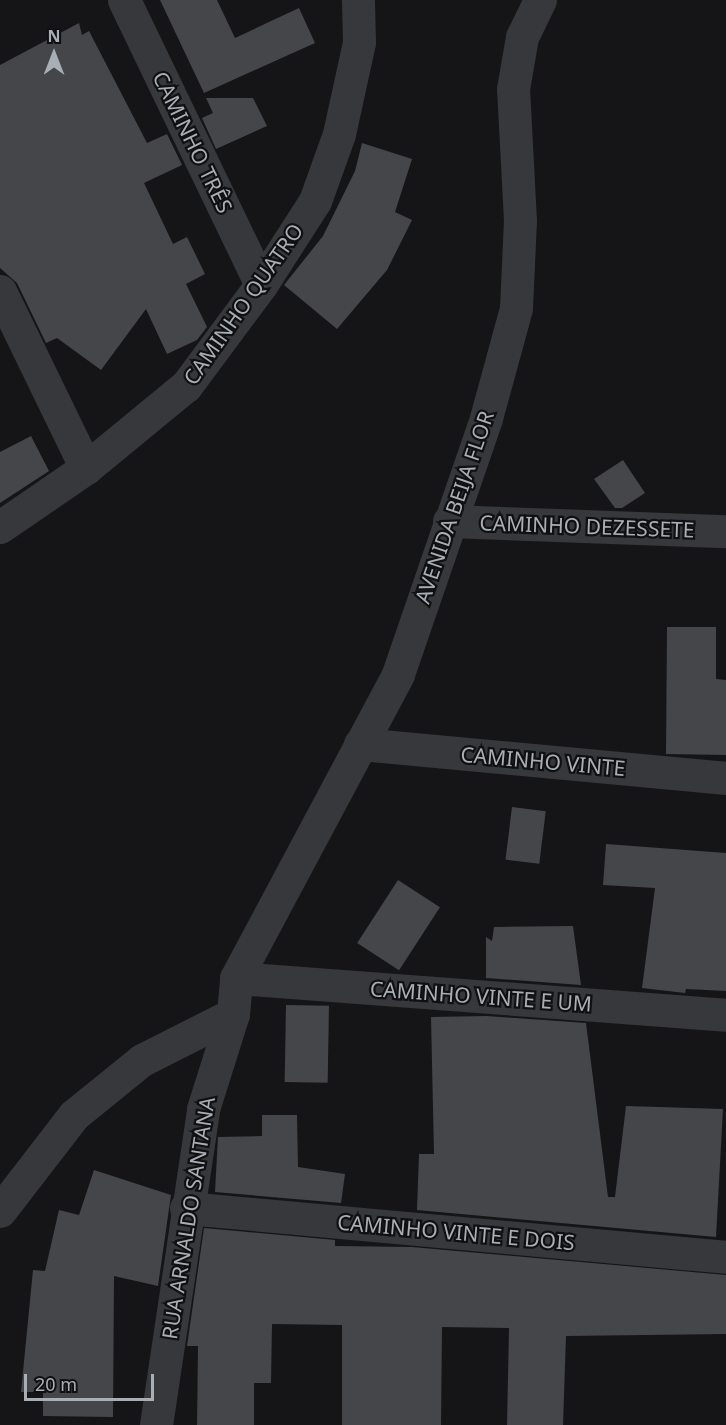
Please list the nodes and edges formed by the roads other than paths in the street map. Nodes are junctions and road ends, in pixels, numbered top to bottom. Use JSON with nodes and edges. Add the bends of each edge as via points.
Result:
{"nodes":[{"id":1,"x":124,"y":0,"type":"edge"},
{"id":2,"x":358,"y":0,"type":"edge"},
{"id":3,"x":540,"y":0,"type":"edge"},
{"id":4,"x":261,"y":285,"type":"junction"},
{"id":5,"x":0,"y":291,"type":"edge"},
{"id":6,"x":86,"y":468,"type":"junction"},
{"id":7,"x":449,"y":522,"type":"junction"},
{"id":8,"x":0,"y":527,"type":"edge"},
{"id":9,"x":726,"y":531,"type":"edge"},
{"id":10,"x":360,"y":744,"type":"junction"},
{"id":11,"x":726,"y":778,"type":"edge"},
{"id":12,"x":236,"y":978,"type":"junction"},
{"id":13,"x":233,"y":1014,"type":"junction"},
{"id":14,"x":726,"y":1015,"type":"edge"},
{"id":15,"x":186,"y":1208,"type":"junction"},
{"id":16,"x":0,"y":1211,"type":"edge"},
{"id":17,"x":726,"y":1257,"type":"edge"},
{"id":18,"x":156,"y":1425,"type":"edge"}],
"edges":[{"from":1,"to":4,"type":"street","name":"CAMINHO TRÊS"},
{"from":2,"to":4,"type":"street","name":"CAMINHO QUATRO","via":[[359,42],[339,134],[315,201]]},
{"from":3,"to":7,"type":"street","name":"AVENIDA BEIJA FLOR","via":[[522,38],[513,89],[520,221],[516,308],[486,418]]},
{"from":4,"to":6,"type":"street","name":"CAMINHO QUATRO","via":[[186,386]]},
{"from":5,"to":6,"type":"street"},
{"from":6,"to":8,"type":"street","name":"CAMINHO QUATRO"},
{"from":7,"to":9,"type":"street","name":"CAMINHO DEZESSETE"},
{"from":7,"to":10,"type":"street","name":"AVENIDA BEIJA FLOR","via":[[398,674]]},
{"from":10,"to":11,"type":"street","name":"CAMINHO VINTE"},
{"from":10,"to":12,"type":"street","name":"AVENIDA BEIJA FLOR"},
{"from":12,"to":13,"type":"street","name":"RUA ARNALDO SANTANA"},
{"from":12,"to":14,"type":"street","name":"CAMINHO VINTE E UM"},
{"from":13,"to":15,"type":"street","name":"RUA ARNALDO SANTANA","via":[[203,1109]]},
{"from":13,"to":16,"type":"street","via":[[142,1060],[74,1115]]},
{"from":15,"to":17,"type":"street","name":"CAMINHO VINTE E DOIS"},
{"from":15,"to":18,"type":"street","name":"RUA ARNALDO SANTANA"}]}
